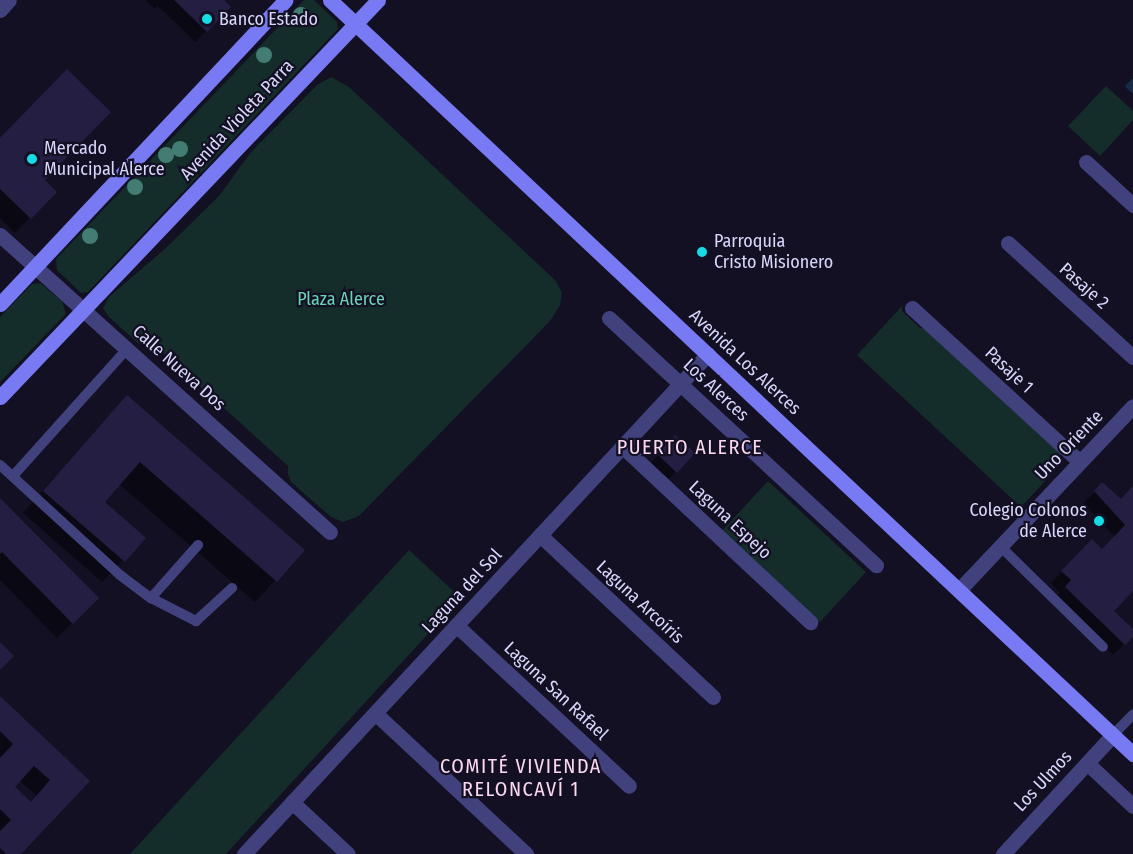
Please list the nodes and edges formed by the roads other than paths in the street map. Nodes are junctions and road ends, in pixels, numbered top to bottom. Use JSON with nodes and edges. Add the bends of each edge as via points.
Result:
{"nodes":[{"id":1,"x":9,"y":0,"type":"edge"},
{"id":2,"x":330,"y":0,"type":"edge"},
{"id":3,"x":378,"y":0,"type":"edge"},
{"id":4,"x":277,"y":3,"type":"edge"},
{"id":5,"x":0,"y":10,"type":"edge"},
{"id":6,"x":355,"y":24,"type":"junction"},
{"id":7,"x":1086,"y":162,"type":"dead end"},
{"id":8,"x":1133,"y":205,"type":"edge"},
{"id":9,"x":0,"y":235,"type":"edge"},
{"id":10,"x":1008,"y":243,"type":"dead end"},
{"id":11,"x":37,"y":265,"type":"junction"},
{"id":12,"x":0,"y":304,"type":"edge"},
{"id":13,"x":912,"y":308,"type":"dead end"},
{"id":14,"x":85,"y":309,"type":"junction"},
{"id":15,"x":609,"y":318,"type":"dead end"},
{"id":16,"x":128,"y":348,"type":"junction"},
{"id":17,"x":708,"y":354,"type":"junction"},
{"id":18,"x":1133,"y":357,"type":"edge"},
{"id":19,"x":681,"y":384,"type":"junction"},
{"id":20,"x":0,"y":397,"type":"edge"},
{"id":21,"x":1133,"y":406,"type":"edge"},
{"id":22,"x":622,"y":446,"type":"junction"},
{"id":23,"x":1080,"y":462,"type":"junction"},
{"id":24,"x":0,"y":465,"type":"edge"},
{"id":25,"x":13,"y":476,"type":"junction"},
{"id":26,"x":330,"y":532,"type":"dead end"},
{"id":27,"x":540,"y":535,"type":"junction"},
{"id":28,"x":198,"y":545,"type":"dead end"},
{"id":29,"x":1000,"y":546,"type":"junction"},
{"id":30,"x":876,"y":565,"type":"dead end"},
{"id":31,"x":232,"y":588,"type":"dead end"},
{"id":32,"x":958,"y":590,"type":"junction"},
{"id":33,"x":151,"y":598,"type":"junction"},
{"id":34,"x":810,"y":622,"type":"dead end"},
{"id":35,"x":456,"y":626,"type":"junction"},
{"id":36,"x":1103,"y":647,"type":"dead end"},
{"id":37,"x":713,"y":697,"type":"dead end"},
{"id":38,"x":375,"y":713,"type":"junction"},
{"id":39,"x":1133,"y":714,"type":"edge"},
{"id":40,"x":1113,"y":735,"type":"junction"},
{"id":41,"x":1133,"y":754,"type":"edge"},
{"id":42,"x":1087,"y":763,"type":"junction"},
{"id":43,"x":629,"y":786,"type":"dead end"},
{"id":44,"x":292,"y":802,"type":"junction"},
{"id":45,"x":1133,"y":806,"type":"edge"},
{"id":46,"x":244,"y":854,"type":"edge"},
{"id":47,"x":348,"y":854,"type":"edge"},
{"id":48,"x":526,"y":854,"type":"edge"},
{"id":49,"x":1003,"y":854,"type":"edge"}],
"edges":[{"from":1,"to":5,"type":"street"},
{"from":2,"to":6,"type":"main road","name":"Avenida Los Alerces"},
{"from":3,"to":6,"type":"main road","name":"Avenida Violeta Parra"},
{"from":4,"to":11,"type":"main road"},
{"from":6,"to":14,"type":"main road","name":"Avenida Violeta Parra"},
{"from":6,"to":17,"type":"main road","name":"Avenida Los Alerces"},
{"from":7,"to":8,"type":"street"},
{"from":9,"to":11,"type":"street","name":"Calle Nueva Dos"},
{"from":10,"to":18,"type":"street","name":"Pasaje 2"},
{"from":11,"to":12,"type":"main road"},
{"from":11,"to":14,"type":"street","name":"Calle Nueva Dos"},
{"from":13,"to":23,"type":"street","name":"Pasaje 1"},
{"from":14,"to":16,"type":"street","name":"Calle Nueva Dos"},
{"from":14,"to":20,"type":"main road","name":"Avenida Violeta Parra"},
{"from":15,"to":19,"type":"street","name":"Los Alerces"},
{"from":16,"to":25,"type":"lane"},
{"from":16,"to":26,"type":"street","name":"Calle Nueva Dos"},
{"from":17,"to":19,"type":"street","name":"Laguna del Sol"},
{"from":17,"to":32,"type":"main road","name":"Avenida Los Alerces"},
{"from":19,"to":22,"type":"street","name":"Laguna del Sol"},
{"from":19,"to":30,"type":"street","name":"Los Alerces"},
{"from":21,"to":23,"type":"street","name":"Uno Oriente"},
{"from":22,"to":27,"type":"street","name":"Laguna del Sol"},
{"from":22,"to":34,"type":"street","name":"Laguna Espejo"},
{"from":23,"to":29,"type":"street","name":"Uno Oriente"},
{"from":24,"to":25,"type":"lane"},
{"from":25,"to":33,"type":"lane","via":[[120,575]]},
{"from":27,"to":35,"type":"street","name":"Laguna del Sol"},
{"from":27,"to":37,"type":"street","name":"Laguna Arcoíris"},
{"from":28,"to":33,"type":"lane"},
{"from":29,"to":32,"type":"street","name":"Uno Oriente"},
{"from":29,"to":36,"type":"lane"},
{"from":31,"to":33,"type":"lane","via":[[196,621]]},
{"from":32,"to":40,"type":"main road","name":"Avenida Los Alerces"},
{"from":35,"to":38,"type":"street","name":"Laguna del Sol"},
{"from":35,"to":43,"type":"street","name":"Laguna San Rafael"},
{"from":38,"to":44,"type":"street","name":"Laguna del Sol"},
{"from":38,"to":48,"type":"street"},
{"from":39,"to":40,"type":"lane"},
{"from":40,"to":41,"type":"main road","name":"Avenida Los Alerces"},
{"from":40,"to":42,"type":"street","name":"Los Ulmos"},
{"from":42,"to":45,"type":"street"},
{"from":42,"to":49,"type":"street","name":"Los Ulmos"},
{"from":44,"to":46,"type":"street","name":"Laguna del Sol"},
{"from":44,"to":47,"type":"street"}]}
